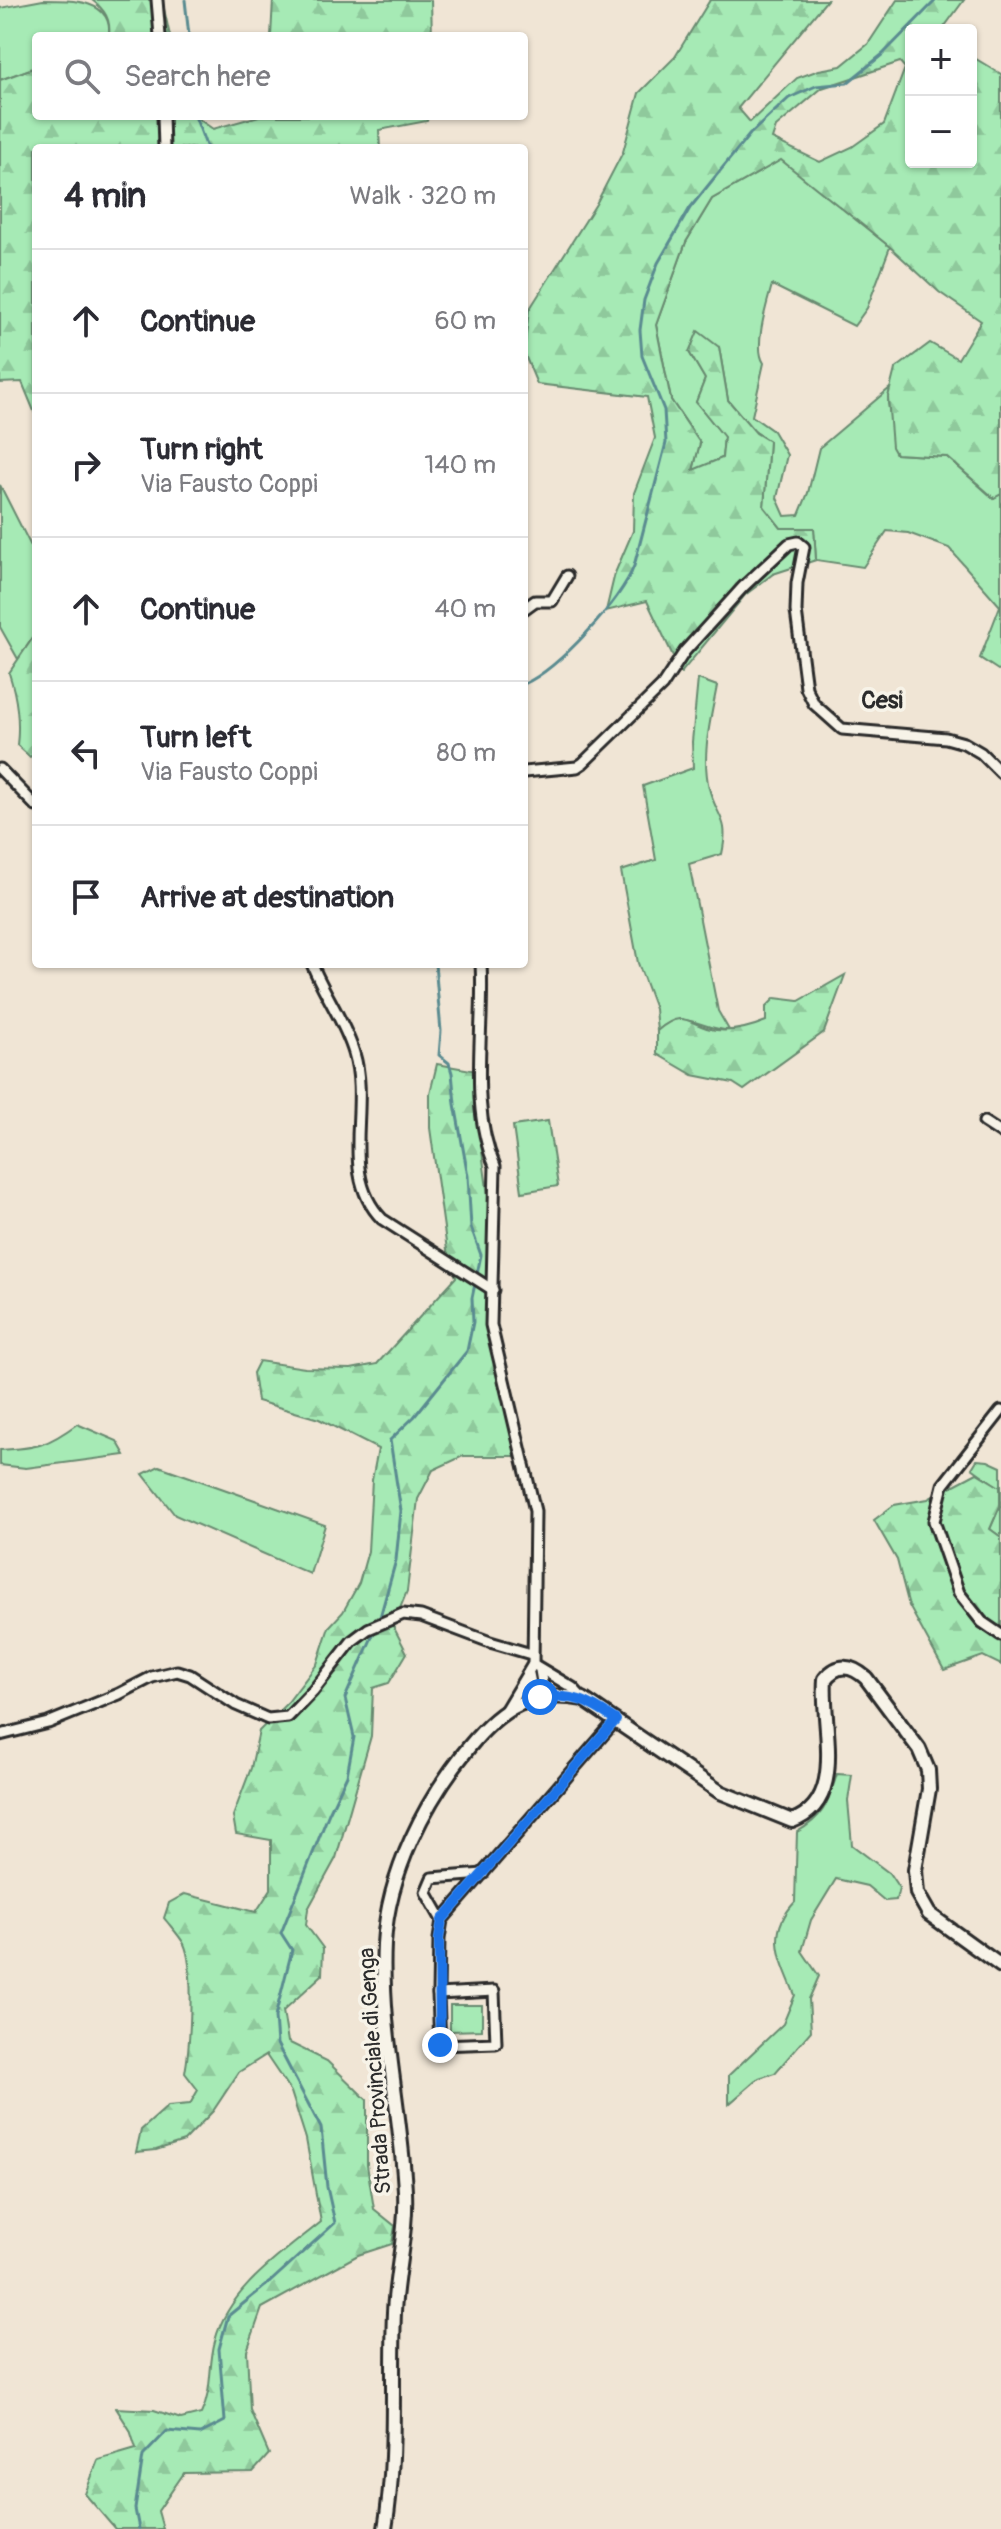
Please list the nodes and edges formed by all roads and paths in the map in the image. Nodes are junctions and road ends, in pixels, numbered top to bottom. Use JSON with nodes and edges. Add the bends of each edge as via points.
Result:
{"nodes":[{"id":1,"x":157,"y":0,"type":"edge"},
{"id":2,"x":160,"y":32,"type":"edge"},
{"id":3,"x":163,"y":120,"type":"edge"},
{"id":4,"x":164,"y":144,"type":"edge"},
{"id":5,"x":567,"y":576,"type":"dead end"},
{"id":6,"x":528,"y":606,"type":"edge"},
{"id":7,"x":0,"y":769,"type":"edge"},
{"id":8,"x":528,"y":772,"type":"edge"},
{"id":9,"x":1001,"y":773,"type":"edge"},
{"id":10,"x":32,"y":802,"type":"edge"},
{"id":11,"x":314,"y":968,"type":"edge"},
{"id":12,"x":481,"y":968,"type":"edge"},
{"id":13,"x":984,"y":1122,"type":"dead end"},
{"id":14,"x":1001,"y":1133,"type":"edge"},
{"id":15,"x":490,"y":1288,"type":"junction"},
{"id":16,"x":1001,"y":1411,"type":"edge"},
{"id":17,"x":1001,"y":1635,"type":"edge"},
{"id":18,"x":533,"y":1666,"type":"junction"},
{"id":19,"x":540,"y":1697,"type":"junction"},
{"id":20,"x":583,"y":1699,"type":"junction"},
{"id":21,"x":504,"y":1712,"type":"junction"},
{"id":22,"x":616,"y":1720,"type":"junction"},
{"id":23,"x":0,"y":1735,"type":"edge"},
{"id":24,"x":483,"y":1874,"type":"junction"},
{"id":25,"x":442,"y":1920,"type":"junction"},
{"id":26,"x":1001,"y":1966,"type":"edge"},
{"id":27,"x":438,"y":1994,"type":"junction"},
{"id":28,"x":385,"y":2529,"type":"edge"}],
"edges":[{"from":1,"to":2,"type":"street"},
{"from":3,"to":4,"type":"street"},
{"from":5,"to":6,"type":"street","via":[[552,601],[537,600]]},
{"from":7,"to":10,"type":"street"},
{"from":8,"to":9,"type":"street","via":[[583,763],[662,686],[685,651],[743,587],[789,544],[798,542],[804,547],[797,583],[798,625],[806,688],[814,704],[842,729],[964,743]]},
{"from":11,"to":15,"type":"street","via":[[355,1054],[359,1162],[370,1206]]},
{"from":12,"to":15,"type":"street","via":[[482,1109],[495,1166]]},
{"from":13,"to":14,"type":"street"},
{"from":15,"to":18,"type":"street","via":[[491,1325],[535,1511]]},
{"from":16,"to":17,"type":"street","via":[[943,1485],[934,1521],[959,1593],[982,1622]]},
{"from":18,"to":19,"type":"street","via":[[543,1688]]},
{"from":18,"to":20,"type":"street"},
{"from":18,"to":21,"type":"street"},
{"from":18,"to":23,"type":"street","via":[[490,1642],[403,1614],[352,1641],[288,1717],[268,1719],[177,1671],[48,1723]]},
{"from":19,"to":20,"type":"main road","name":"Strada Provinciale di Genga"},
{"from":19,"to":21,"type":"main road","name":"Strada Provinciale di Genga"},
{"from":20,"to":22,"type":"main road","name":"Strada Provinciale di Genga"},
{"from":21,"to":28,"type":"main road","name":"Strada Provinciale di Genga","via":[[485,1728],[429,1803],[391,1899],[384,1943],[405,2191],[394,2309]]},
{"from":22,"to":24,"type":"street"},
{"from":22,"to":26,"type":"main road","name":"Strada Provinciale di Genga","via":[[720,1792],[792,1821],[807,1816],[825,1787],[825,1679],[842,1667],[856,1669],[919,1749],[928,1770],[915,1870],[917,1893],[929,1914]]},
{"from":24,"to":25,"type":"street"},
{"from":24,"to":25,"type":"street","via":[[432,1878],[426,1892]]},
{"from":25,"to":27,"type":"street"},
{"from":27,"to":27,"type":"street","via":[[440,2045],[496,2043],[494,1991]]}]}
